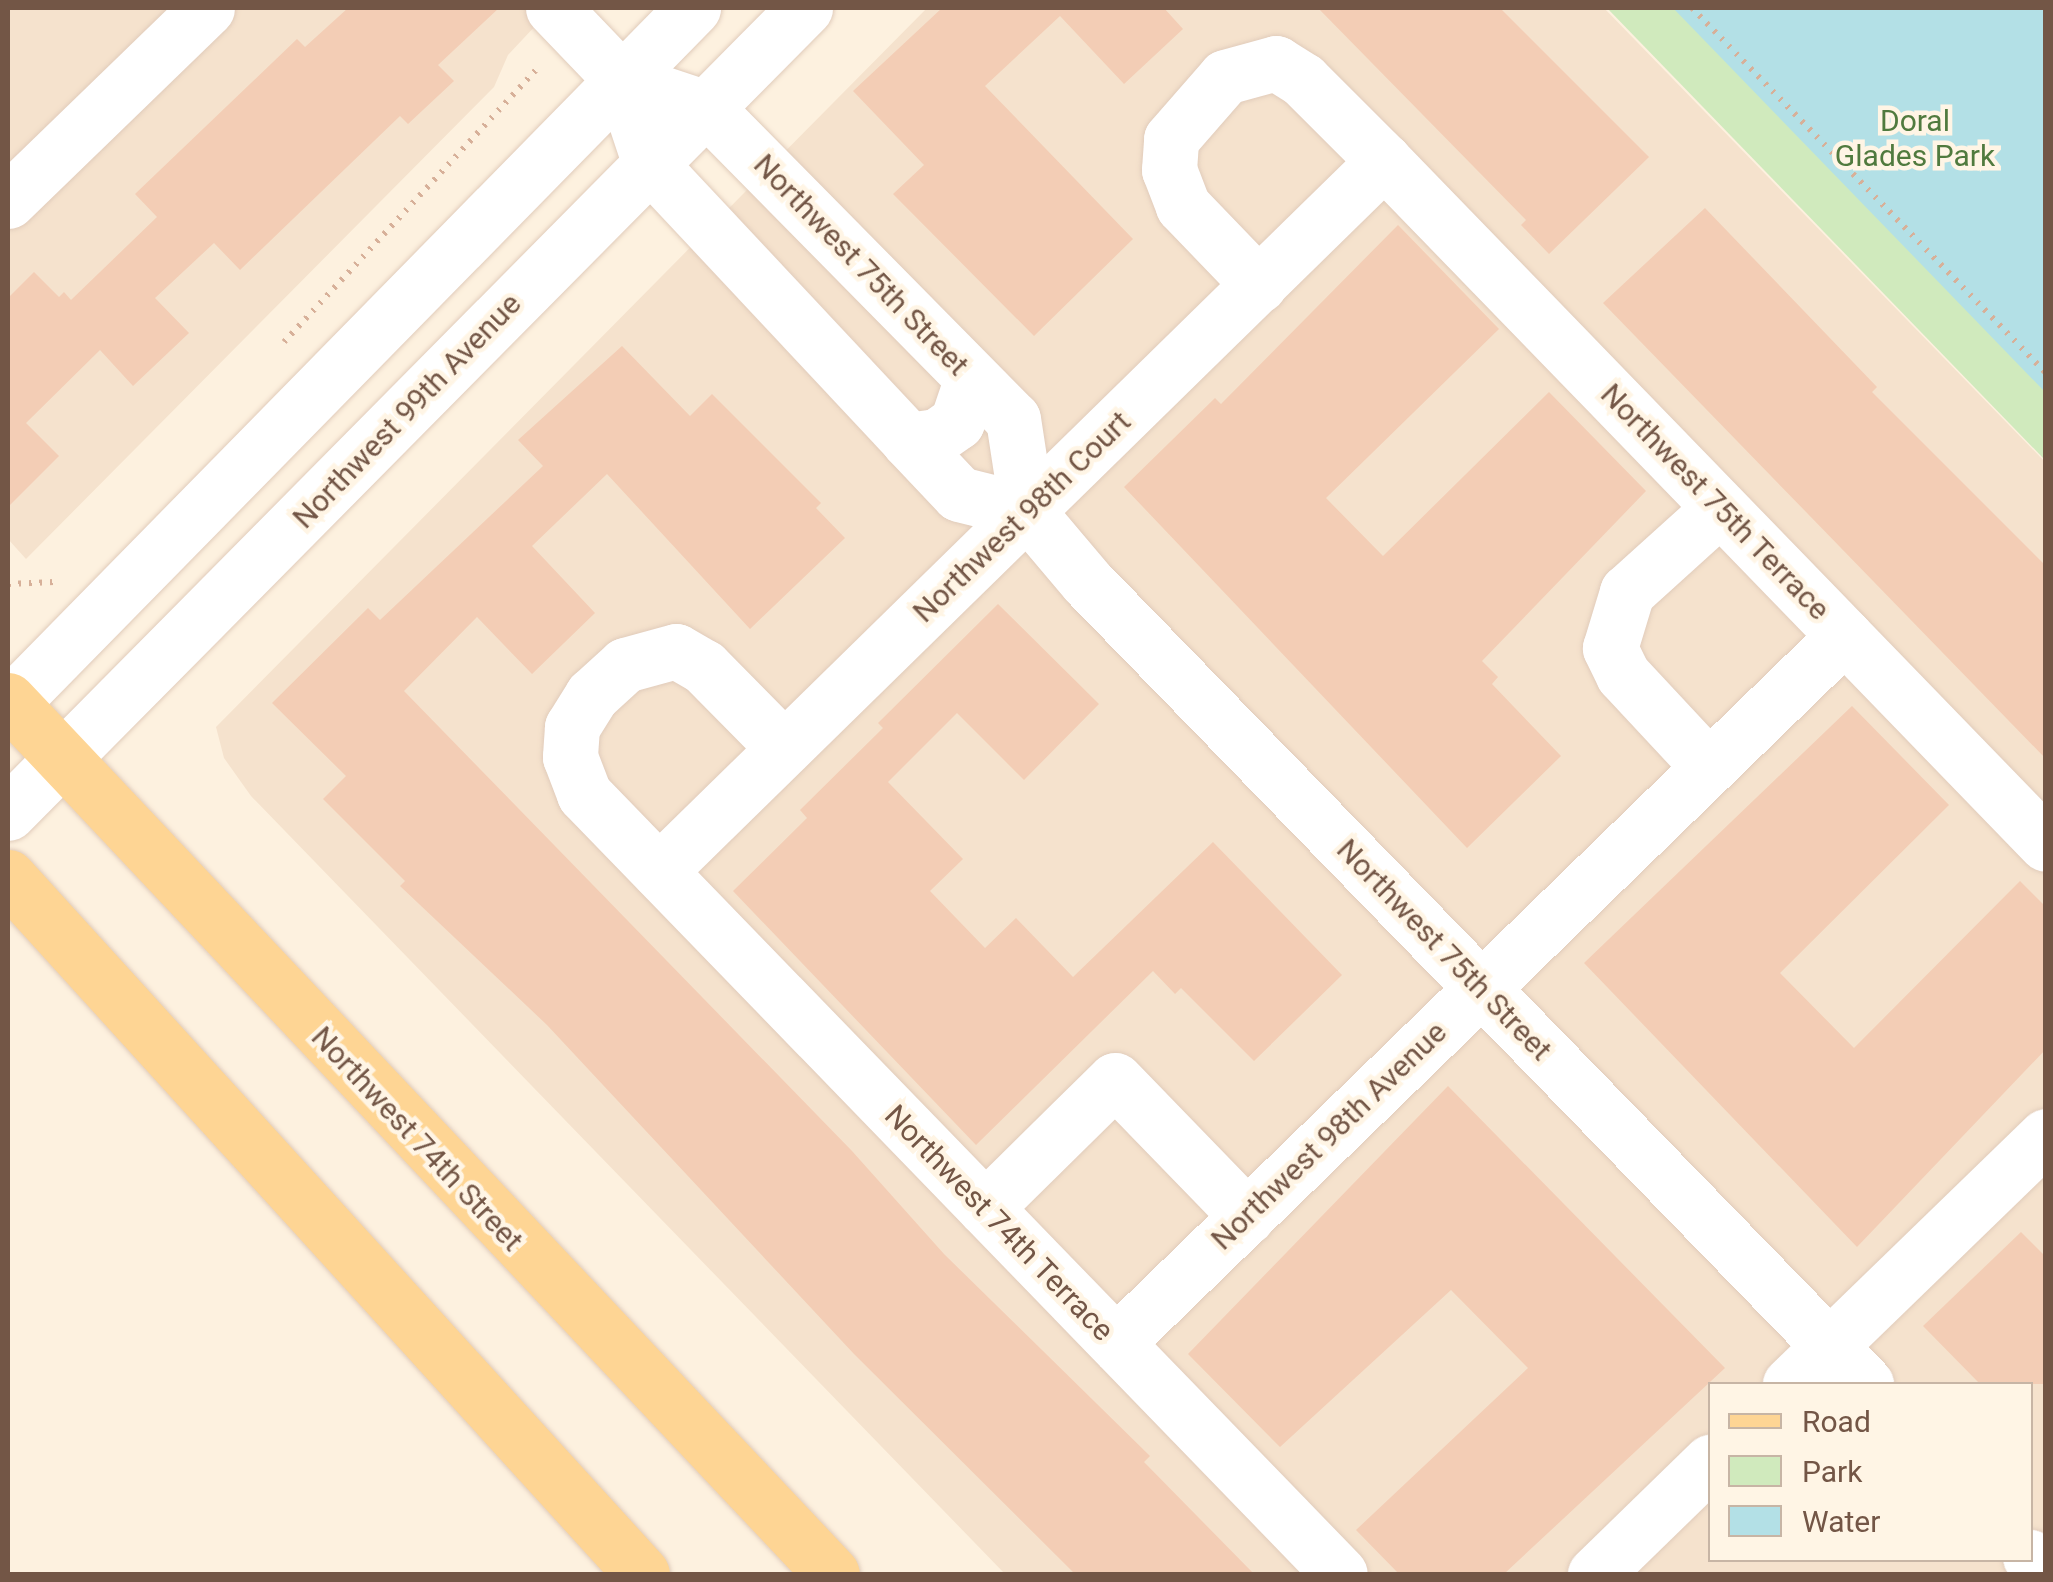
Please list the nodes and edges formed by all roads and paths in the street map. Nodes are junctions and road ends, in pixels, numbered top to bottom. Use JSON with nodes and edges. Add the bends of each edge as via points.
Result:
{"nodes":[{"id":1,"x":207,"y":8,"type":"edge"},
{"id":2,"x":694,"y":8,"type":"edge"},
{"id":3,"x":805,"y":8,"type":"edge"},
{"id":4,"x":1692,"y":8,"type":"edge"},
{"id":5,"x":564,"y":19,"type":"edge"},
{"id":6,"x":622,"y":80,"type":"junction"},
{"id":7,"x":706,"y":108,"type":"junction"},
{"id":8,"x":1384,"y":160,"type":"junction"},
{"id":9,"x":650,"y":164,"type":"junction"},
{"id":10,"x":14,"y":181,"type":"edge"},
{"id":11,"x":1260,"y":285,"type":"junction"},
{"id":12,"x":270,"y":358,"type":"dead end"},
{"id":13,"x":2046,"y":372,"type":"edge"},
{"id":14,"x":972,"y":378,"type":"junction"},
{"id":15,"x":908,"y":440,"type":"junction"},
{"id":16,"x":1720,"y":508,"type":"junction"},
{"id":17,"x":1028,"y":511,"type":"junction"},
{"id":18,"x":68,"y":568,"type":"dead end"},
{"id":19,"x":8,"y":584,"type":"edge"},
{"id":20,"x":1844,"y":636,"type":"junction"},
{"id":21,"x":9,"y":702,"type":"edge"},
{"id":22,"x":784,"y":748,"type":"junction"},
{"id":23,"x":63,"y":761,"type":"junction"},
{"id":24,"x":1707,"y":765,"type":"junction"},
{"id":25,"x":8,"y":813,"type":"edge"},
{"id":26,"x":2046,"y":844,"type":"edge"},
{"id":27,"x":659,"y":872,"type":"junction"},
{"id":28,"x":8,"y":877,"type":"edge"},
{"id":29,"x":1481,"y":988,"type":"junction"},
{"id":30,"x":2043,"y":1142,"type":"edge"},
{"id":31,"x":985,"y":1208,"type":"junction"},
{"id":32,"x":1247,"y":1216,"type":"junction"},
{"id":33,"x":1116,"y":1344,"type":"junction"},
{"id":34,"x":1847,"y":1366,"type":"edge"},
{"id":35,"x":1796,"y":1382,"type":"edge"},
{"id":36,"x":1708,"y":1464,"type":"edge"},
{"id":37,"x":1602,"y":1572,"type":"edge"},
{"id":38,"x":642,"y":1574,"type":"edge"},
{"id":39,"x":832,"y":1574,"type":"edge"},
{"id":40,"x":1340,"y":1574,"type":"edge"}],
"edges":[{"from":1,"to":10,"type":"street"},
{"from":2,"to":6,"type":"street"},
{"from":3,"to":7,"type":"street","name":"Northwest 99th Avenue"},
{"from":4,"to":13,"type":"path"},
{"from":5,"to":6,"type":"street","name":"Northwest 75th Street"},
{"from":5,"to":12,"type":"path"},
{"from":6,"to":7,"type":"street","name":"Northwest 75th Street"},
{"from":6,"to":9,"type":"street","name":"Northwest 75th Street"},
{"from":6,"to":21,"type":"street"},
{"from":7,"to":9,"type":"street","name":"Northwest 99th Avenue"},
{"from":7,"to":14,"type":"street","name":"Northwest 75th Street"},
{"from":8,"to":11,"type":"street","name":"Northwest 98th Court"},
{"from":8,"to":11,"type":"street","via":[[1304,80],[1276,63],[1224,77],[1192,108],[1172,139],[1169,170],[1183,206]]},
{"from":8,"to":16,"type":"street","name":"Northwest 75th Terrace"},
{"from":9,"to":15,"type":"street","name":"Northwest 75th Street"},
{"from":9,"to":23,"type":"street","name":"Northwest 99th Avenue"},
{"from":11,"to":17,"type":"street","name":"Northwest 98th Court"},
{"from":14,"to":15,"type":"street","via":[[957,422],[937,436]]},
{"from":14,"to":17,"type":"street","name":"Northwest 75th Street","via":[[1012,419]]},
{"from":15,"to":17,"type":"street","name":"Northwest 75th Street","via":[[959,494]]},
{"from":16,"to":20,"type":"street","name":"Northwest 75th Terrace"},
{"from":16,"to":24,"type":"street","via":[[1627,592],[1610,648],[1623,675]]},
{"from":17,"to":22,"type":"street","name":"Northwest 98th Court"},
{"from":17,"to":29,"type":"street","name":"Northwest 75th Street","via":[[1088,582]]},
{"from":18,"to":19,"type":"path","via":[[55,582]]},
{"from":20,"to":24,"type":"street","name":"Northwest 98th Avenue"},
{"from":20,"to":26,"type":"street","name":"Northwest 75th Terrace"},
{"from":21,"to":23,"type":"main road","name":"Northwest 74th Street"},
{"from":22,"to":27,"type":"street","name":"Northwest 98th Court"},
{"from":22,"to":27,"type":"street","via":[[704,667],[676,650],[625,665],[592,695],[572,726],[570,757],[584,794]]},
{"from":23,"to":25,"type":"street","name":"Northwest 99th Avenue"},
{"from":23,"to":39,"type":"main road","name":"Northwest 74th Street"},
{"from":24,"to":29,"type":"street","name":"Northwest 98th Avenue"},
{"from":27,"to":31,"type":"street","name":"Northwest 74th Terrace"},
{"from":28,"to":38,"type":"main road"},
{"from":29,"to":32,"type":"street","name":"Northwest 98th Avenue"},
{"from":29,"to":34,"type":"street","name":"Northwest 75th Street"},
{"from":30,"to":34,"type":"street"},
{"from":31,"to":32,"type":"street","via":[[1115,1080]]},
{"from":31,"to":33,"type":"street","name":"Northwest 74th Terrace"},
{"from":32,"to":33,"type":"street","name":"Northwest 98th Avenue"},
{"from":33,"to":40,"type":"street","name":"Northwest 74th Terrace"},
{"from":34,"to":35,"type":"street"},
{"from":36,"to":37,"type":"street"}]}
